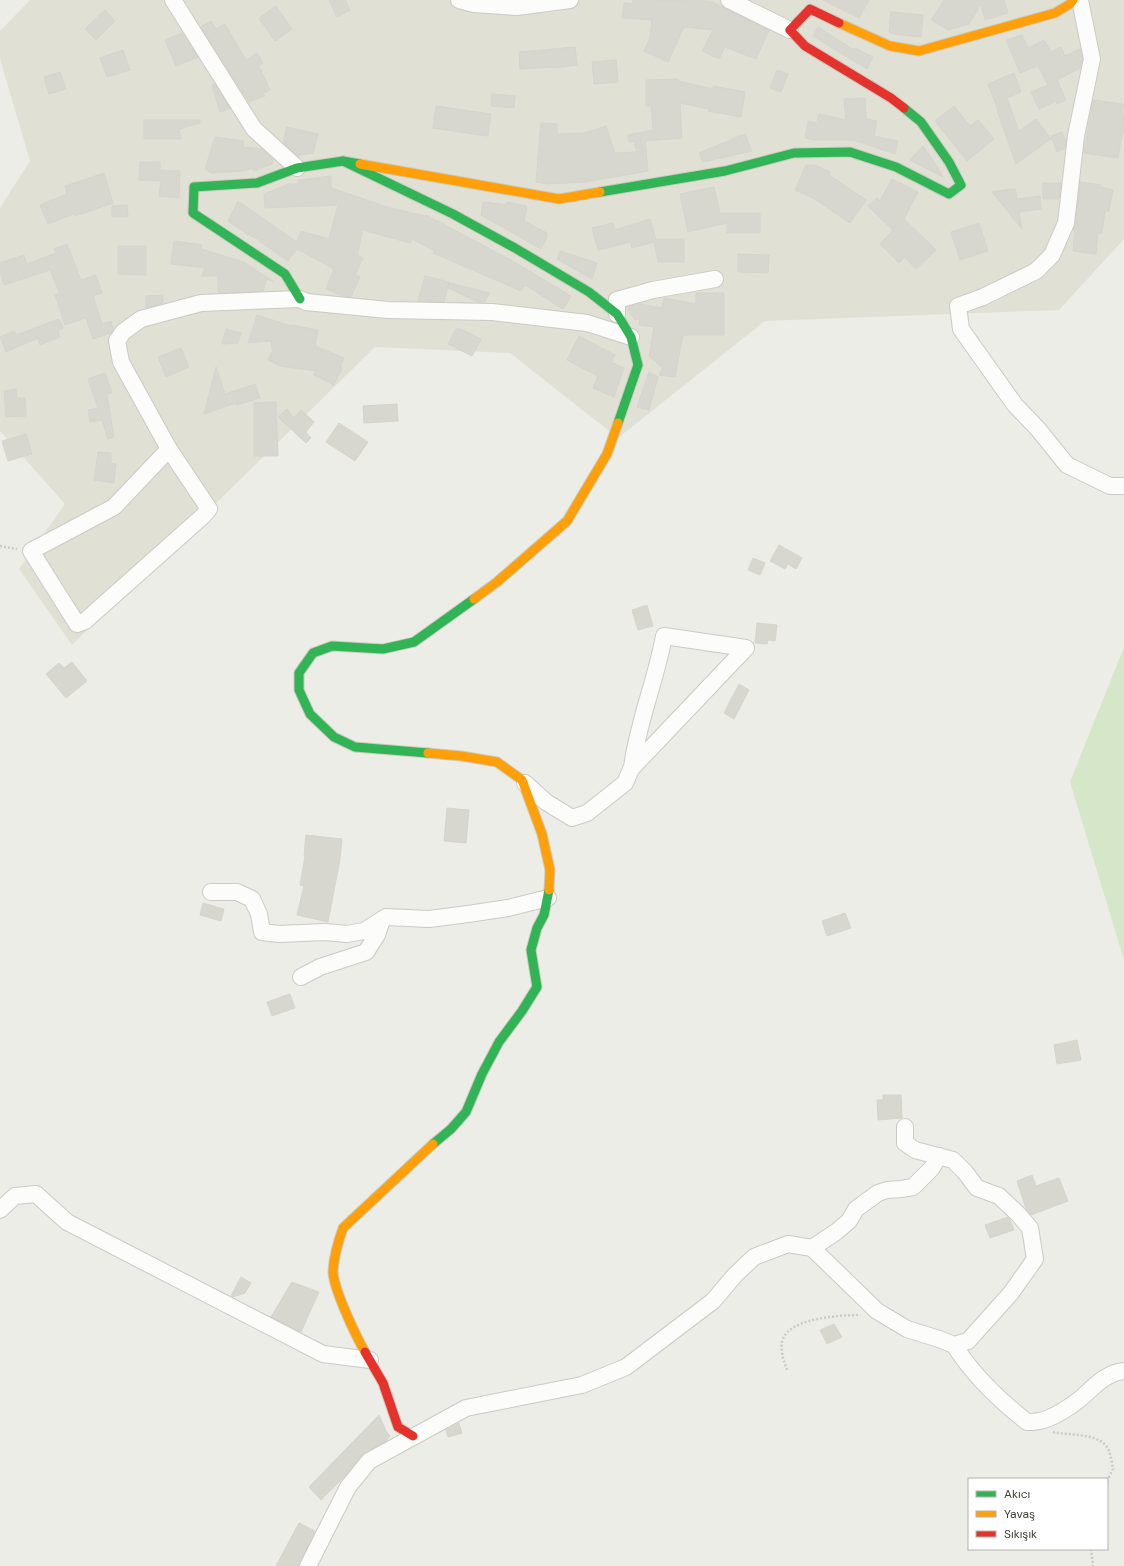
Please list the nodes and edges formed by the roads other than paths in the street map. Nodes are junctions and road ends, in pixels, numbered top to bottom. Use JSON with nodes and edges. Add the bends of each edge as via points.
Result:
{"nodes":[{"id":1,"x":174,"y":0,"type":"edge"},
{"id":2,"x":459,"y":0,"type":"edge"},
{"id":3,"x":570,"y":0,"type":"edge"},
{"id":4,"x":729,"y":0,"type":"edge"},
{"id":5,"x":1073,"y":0,"type":"edge"},
{"id":6,"x":1080,"y":0,"type":"edge"},
{"id":7,"x":790,"y":30,"type":"junction"},
{"id":8,"x":343,"y":161,"type":"junction"},
{"id":9,"x":297,"y":168,"type":"junction"},
{"id":10,"x":715,"y":279,"type":"dead end"},
{"id":11,"x":300,"y":299,"type":"junction"},
{"id":12,"x":617,"y":314,"type":"junction"},
{"id":13,"x":631,"y":337,"type":"junction"},
{"id":14,"x":169,"y":449,"type":"junction"},
{"id":15,"x":1124,"y":486,"type":"edge"},
{"id":16,"x":631,"y":769,"type":"junction"},
{"id":17,"x":522,"y":780,"type":"junction"},
{"id":18,"x":211,"y":892,"type":"dead end"},
{"id":19,"x":548,"y":898,"type":"junction"},
{"id":20,"x":382,"y":920,"type":"junction"},
{"id":21,"x":302,"y":978,"type":"dead end"},
{"id":22,"x":905,"y":1127,"type":"dead end"},
{"id":23,"x":939,"y":1156,"type":"junction"},
{"id":24,"x":0,"y":1210,"type":"edge"},
{"id":25,"x":812,"y":1248,"type":"junction"},
{"id":26,"x":954,"y":1345,"type":"junction"},
{"id":27,"x":370,"y":1360,"type":"junction"},
{"id":28,"x":1124,"y":1371,"type":"edge"},
{"id":29,"x":413,"y":1436,"type":"junction"},
{"id":30,"x":308,"y":1566,"type":"edge"}],
"edges":[{"from":1,"to":9,"type":"street","via":[[254,129]]},
{"from":2,"to":3,"type":"street","via":[[474,4],[517,7]]},
{"from":4,"to":7,"type":"street"},
{"from":5,"to":7,"type":"street","via":[[1055,13],[919,51],[890,46],[810,9]]},
{"from":6,"to":15,"type":"street","via":[[1092,59],[1076,136],[1066,223],[1052,255],[1036,271],[983,297],[958,306],[962,329],[1015,405],[1038,428],[1068,465],[1110,486]]},
{"from":7,"to":8,"type":"street","via":[[805,46],[891,98],[921,122],[949,162],[961,185],[949,194],[896,167],[850,152],[794,152],[726,171],[559,199]]},
{"from":8,"to":9,"type":"street"},
{"from":8,"to":12,"type":"street","via":[[453,214],[515,248],[589,292]]},
{"from":9,"to":11,"type":"street","via":[[257,183],[194,187],[192,206],[193,213],[285,274]]},
{"from":10,"to":12,"type":"street","via":[[652,290],[617,300]]},
{"from":11,"to":13,"type":"street","via":[[306,302],[388,310],[492,312],[587,322]]},
{"from":11,"to":14,"type":"street","via":[[201,303],[141,319],[122,332],[117,341],[121,362]]},
{"from":12,"to":13,"type":"street"},
{"from":13,"to":17,"type":"street","via":[[638,365],[607,454],[567,521],[497,582],[414,642],[383,649],[332,646],[313,653],[299,673],[299,690],[310,714],[334,737],[355,747],[461,756],[497,762]]},
{"from":14,"to":14,"type":"street","via":[[114,507],[31,551],[77,624],[85,621],[208,509]]},
{"from":16,"to":16,"type":"street","via":[[635,744],[660,663],[664,636],[746,648]]},
{"from":16,"to":17,"type":"street","via":[[625,783],[604,801],[587,814],[572,818],[546,802]]},
{"from":17,"to":19,"type":"street","via":[[542,834],[550,870]]},
{"from":18,"to":20,"type":"street","via":[[237,892],[252,899],[259,914],[262,932],[347,934],[364,931]]},
{"from":19,"to":20,"type":"street","via":[[468,914],[429,919],[386,917]]},
{"from":19,"to":27,"type":"street","via":[[531,950],[537,987],[499,1042],[466,1112],[452,1129],[428,1148],[343,1228],[337,1245],[333,1272],[341,1301]]},
{"from":20,"to":21,"type":"street","via":[[378,935],[366,952],[320,967]]},
{"from":22,"to":23,"type":"street","via":[[905,1143],[915,1150]]},
{"from":23,"to":25,"type":"street","via":[[932,1168],[913,1187],[878,1192],[856,1209],[845,1225]]},
{"from":23,"to":26,"type":"street","via":[[953,1160],[977,1188],[999,1196],[1018,1214],[1030,1228],[1035,1259],[1011,1292],[968,1340]]},
{"from":24,"to":27,"type":"street","via":[[15,1196],[36,1194],[68,1222],[323,1354]]},
{"from":25,"to":26,"type":"street","via":[[877,1310],[907,1330]]},
{"from":25,"to":29,"type":"street","via":[[788,1244],[754,1257],[713,1301],[626,1367],[582,1385],[466,1408]]},
{"from":26,"to":28,"type":"street","via":[[1003,1404],[1027,1422],[1040,1421],[1065,1410],[1096,1383],[1116,1372]]},
{"from":27,"to":29,"type":"street","via":[[384,1383],[398,1427]]},
{"from":29,"to":30,"type":"street","via":[[369,1461],[348,1487]]}]}
